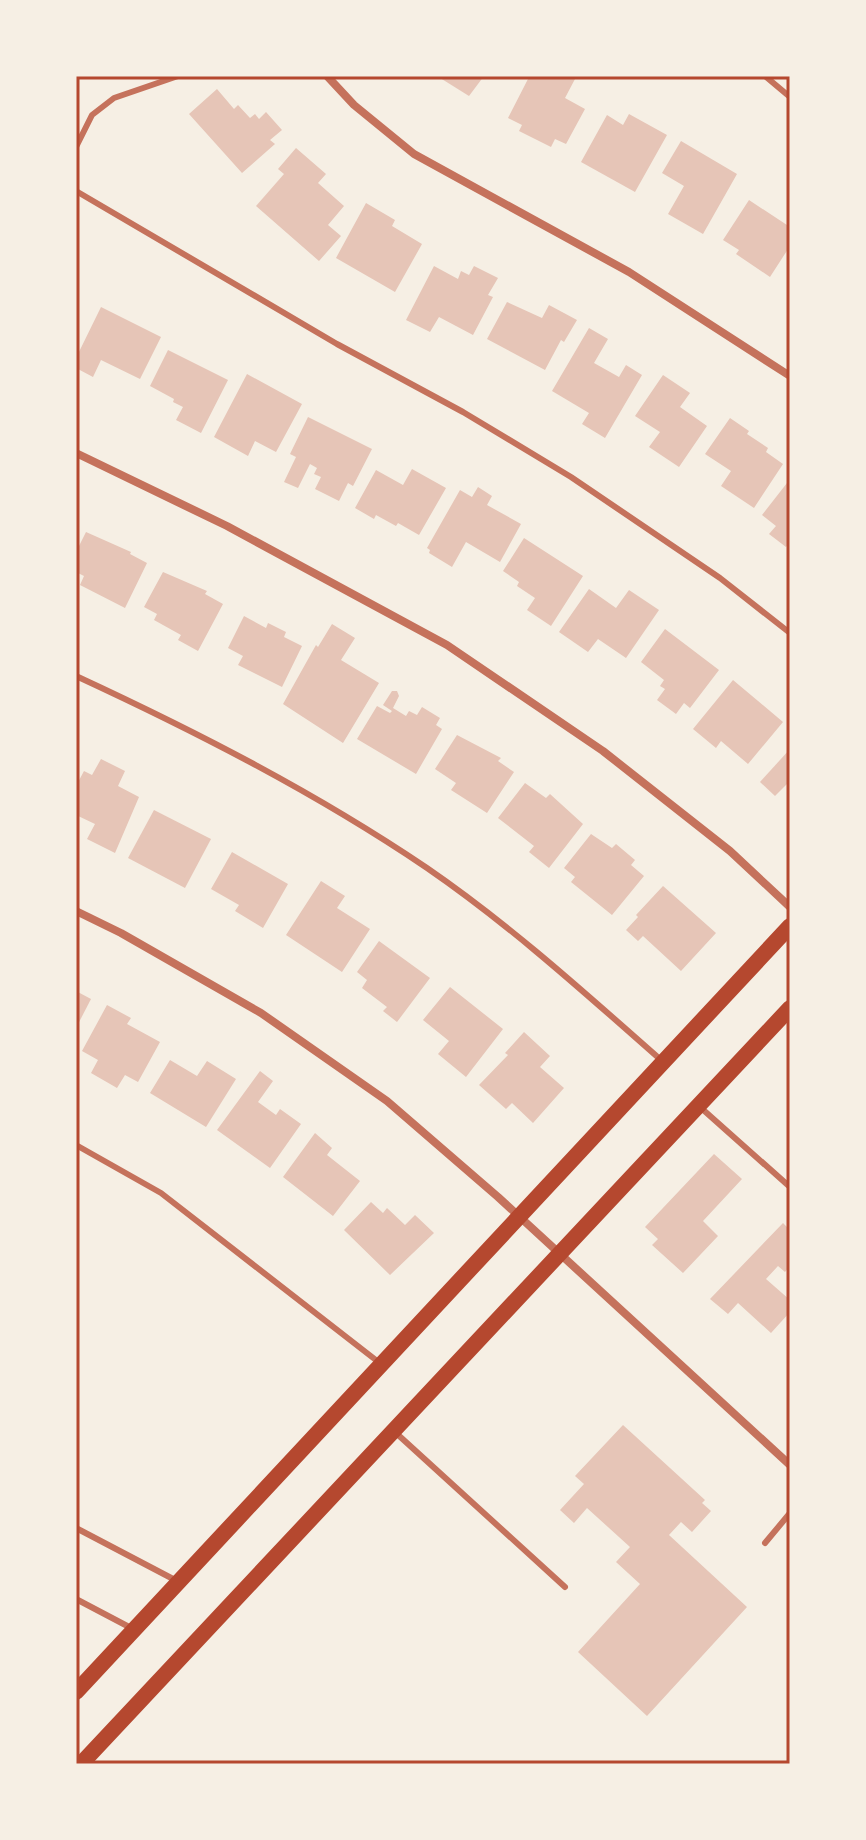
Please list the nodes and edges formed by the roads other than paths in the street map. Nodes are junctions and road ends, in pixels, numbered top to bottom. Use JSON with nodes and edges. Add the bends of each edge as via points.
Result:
{"nodes":[{"id":1,"x":178,"y":76,"type":"edge"},
{"id":2,"x":327,"y":76,"type":"edge"},
{"id":3,"x":765,"y":76,"type":"edge"},
{"id":4,"x":790,"y":97,"type":"edge"},
{"id":5,"x":76,"y":147,"type":"edge"},
{"id":6,"x":76,"y":191,"type":"edge"},
{"id":7,"x":790,"y":376,"type":"edge"},
{"id":8,"x":76,"y":453,"type":"edge"},
{"id":9,"x":790,"y":633,"type":"edge"},
{"id":10,"x":76,"y":676,"type":"edge"},
{"id":11,"x":790,"y":907,"type":"edge"},
{"id":12,"x":76,"y":911,"type":"edge"},
{"id":13,"x":790,"y":926,"type":"edge"},
{"id":14,"x":790,"y":1008,"type":"edge"},
{"id":15,"x":664,"y":1062,"type":"junction"},
{"id":16,"x":699,"y":1106,"type":"junction"},
{"id":17,"x":76,"y":1145,"type":"edge"},
{"id":18,"x":790,"y":1187,"type":"edge"},
{"id":19,"x":520,"y":1218,"type":"junction"},
{"id":20,"x":557,"y":1253,"type":"junction"},
{"id":21,"x":382,"y":1365,"type":"junction"},
{"id":22,"x":393,"y":1431,"type":"junction"},
{"id":23,"x":790,"y":1465,"type":"edge"},
{"id":24,"x":790,"y":1513,"type":"edge"},
{"id":25,"x":76,"y":1528,"type":"edge"},
{"id":26,"x":765,"y":1543,"type":"dead end"},
{"id":27,"x":180,"y":1583,"type":"junction"},
{"id":28,"x":565,"y":1587,"type":"dead end"},
{"id":29,"x":76,"y":1599,"type":"edge"},
{"id":30,"x":136,"y":1631,"type":"junction"},
{"id":31,"x":76,"y":1692,"type":"edge"},
{"id":32,"x":81,"y":1764,"type":"edge"}],
"edges":[{"from":1,"to":5,"type":"lane","via":[[114,98],[92,115]]},
{"from":2,"to":7,"type":"street","via":[[414,154],[629,272]]},
{"from":3,"to":4,"type":"lane"},
{"from":6,"to":9,"type":"lane","via":[[571,477],[720,578]]},
{"from":8,"to":11,"type":"street","via":[[227,526],[447,645],[603,751],[730,851]]},
{"from":10,"to":15,"type":"lane","via":[[224,747],[427,868],[533,947]]},
{"from":12,"to":19,"type":"street","via":[[274,1022],[387,1101]]},
{"from":13,"to":15,"type":"main road"},
{"from":14,"to":16,"type":"main road"},
{"from":15,"to":19,"type":"main road"},
{"from":16,"to":18,"type":"lane"},
{"from":16,"to":20,"type":"main road"},
{"from":17,"to":21,"type":"lane","via":[[161,1193]]},
{"from":19,"to":20,"type":"street"},
{"from":19,"to":21,"type":"main road"},
{"from":20,"to":22,"type":"main road"},
{"from":20,"to":23,"type":"street"},
{"from":21,"to":27,"type":"main road"},
{"from":22,"to":28,"type":"lane"},
{"from":22,"to":32,"type":"main road"},
{"from":24,"to":26,"type":"lane"},
{"from":25,"to":27,"type":"lane"},
{"from":27,"to":30,"type":"main road"},
{"from":29,"to":30,"type":"lane"},
{"from":30,"to":31,"type":"main road"}]}
